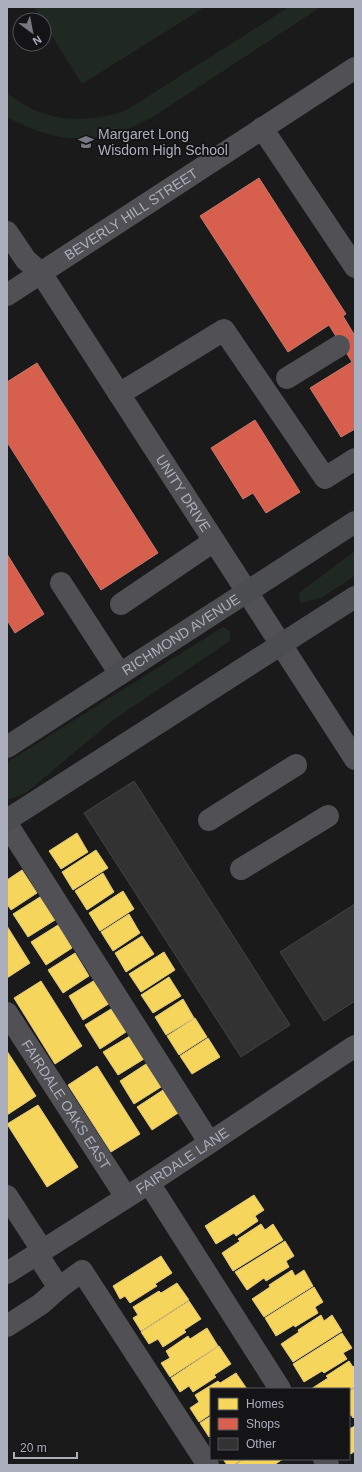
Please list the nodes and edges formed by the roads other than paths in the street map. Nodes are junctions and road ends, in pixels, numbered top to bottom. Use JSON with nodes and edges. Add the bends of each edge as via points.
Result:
{"nodes":[{"id":1,"x":354,"y":70,"type":"edge"},
{"id":2,"x":262,"y":128,"type":"junction"},
{"id":3,"x":7,"y":232,"type":"edge"},
{"id":4,"x":355,"y":267,"type":"edge"},
{"id":5,"x":41,"y":274,"type":"junction"},
{"id":6,"x":7,"y":295,"type":"edge"},
{"id":7,"x":339,"y":346,"type":"dead end"},
{"id":8,"x":287,"y":378,"type":"dead end"},
{"id":9,"x":119,"y":394,"type":"junction"},
{"id":10,"x":355,"y":459,"type":"edge"},
{"id":11,"x":355,"y":522,"type":"edge"},
{"id":12,"x":214,"y":541,"type":"junction"},
{"id":13,"x":61,"y":583,"type":"dead end"},
{"id":14,"x":247,"y":592,"type":"junction"},
{"id":15,"x":355,"y":597,"type":"edge"},
{"id":16,"x":120,"y":604,"type":"dead end"},
{"id":17,"x":281,"y":645,"type":"junction"},
{"id":18,"x":120,"y":674,"type":"junction"},
{"id":19,"x":7,"y":747,"type":"edge"},
{"id":20,"x":355,"y":759,"type":"edge"},
{"id":21,"x":296,"y":766,"type":"dead end"},
{"id":22,"x":328,"y":816,"type":"dead end"},
{"id":23,"x":7,"y":820,"type":"edge"},
{"id":24,"x":209,"y":820,"type":"dead end"},
{"id":25,"x":7,"y":824,"type":"edge"},
{"id":26,"x":241,"y":869,"type":"dead end"},
{"id":27,"x":7,"y":1013,"type":"edge"},
{"id":28,"x":355,"y":1046,"type":"edge"},
{"id":29,"x":209,"y":1142,"type":"junction"},
{"id":30,"x":149,"y":1183,"type":"junction"},
{"id":31,"x":7,"y":1196,"type":"edge"},
{"id":32,"x":126,"y":1197,"type":"junction"},
{"id":33,"x":39,"y":1252,"type":"junction"},
{"id":34,"x":7,"y":1273,"type":"edge"},
{"id":35,"x":58,"y":1288,"type":"junction"},
{"id":36,"x":7,"y":1326,"type":"edge"},
{"id":37,"x":279,"y":1388,"type":"edge"},
{"id":38,"x":208,"y":1465,"type":"edge"}],
"edges":[{"from":1,"to":2,"type":"street","name":"BEVERLY HILL STREET"},
{"from":2,"to":4,"type":"street"},
{"from":2,"to":5,"type":"street","name":"BEVERLY HILL STREET"},
{"from":3,"to":5,"type":"street","name":"UNITY DRIVE","via":[[26,260]]},
{"from":5,"to":6,"type":"street","name":"BEVERLY HILL STREET"},
{"from":5,"to":9,"type":"street","name":"UNITY DRIVE"},
{"from":7,"to":8,"type":"street"},
{"from":9,"to":10,"type":"street","via":[[224,330],[325,478]]},
{"from":9,"to":12,"type":"street","name":"UNITY DRIVE"},
{"from":11,"to":14,"type":"main road","name":"RICHMOND AVENUE"},
{"from":12,"to":14,"type":"street","name":"UNITY DRIVE"},
{"from":12,"to":16,"type":"street"},
{"from":13,"to":18,"type":"street"},
{"from":14,"to":17,"type":"street","name":"UNITY DRIVE"},
{"from":14,"to":18,"type":"main road","name":"RICHMOND AVENUE"},
{"from":15,"to":17,"type":"main road"},
{"from":17,"to":20,"type":"street","name":"UNITY DRIVE"},
{"from":17,"to":23,"type":"main road"},
{"from":18,"to":19,"type":"main road","name":"RICHMOND AVENUE"},
{"from":21,"to":24,"type":"street"},
{"from":22,"to":26,"type":"street"},
{"from":25,"to":29,"type":"street"},
{"from":27,"to":32,"type":"street","name":"FAIRDALE OAKS EAST"},
{"from":28,"to":29,"type":"street","name":"FAIRDALE LANE"},
{"from":29,"to":30,"type":"street","name":"FAIRDALE LANE"},
{"from":30,"to":32,"type":"street","name":"FAIRDALE LANE"},
{"from":30,"to":37,"type":"street"},
{"from":31,"to":33,"type":"street"},
{"from":32,"to":33,"type":"street","name":"FAIRDALE LANE"},
{"from":33,"to":34,"type":"street","name":"FAIRDALE LANE"},
{"from":33,"to":35,"type":"street"},
{"from":35,"to":36,"type":"street","via":[[41,1304]]},
{"from":35,"to":38,"type":"street","via":[[82,1271]]}]}
